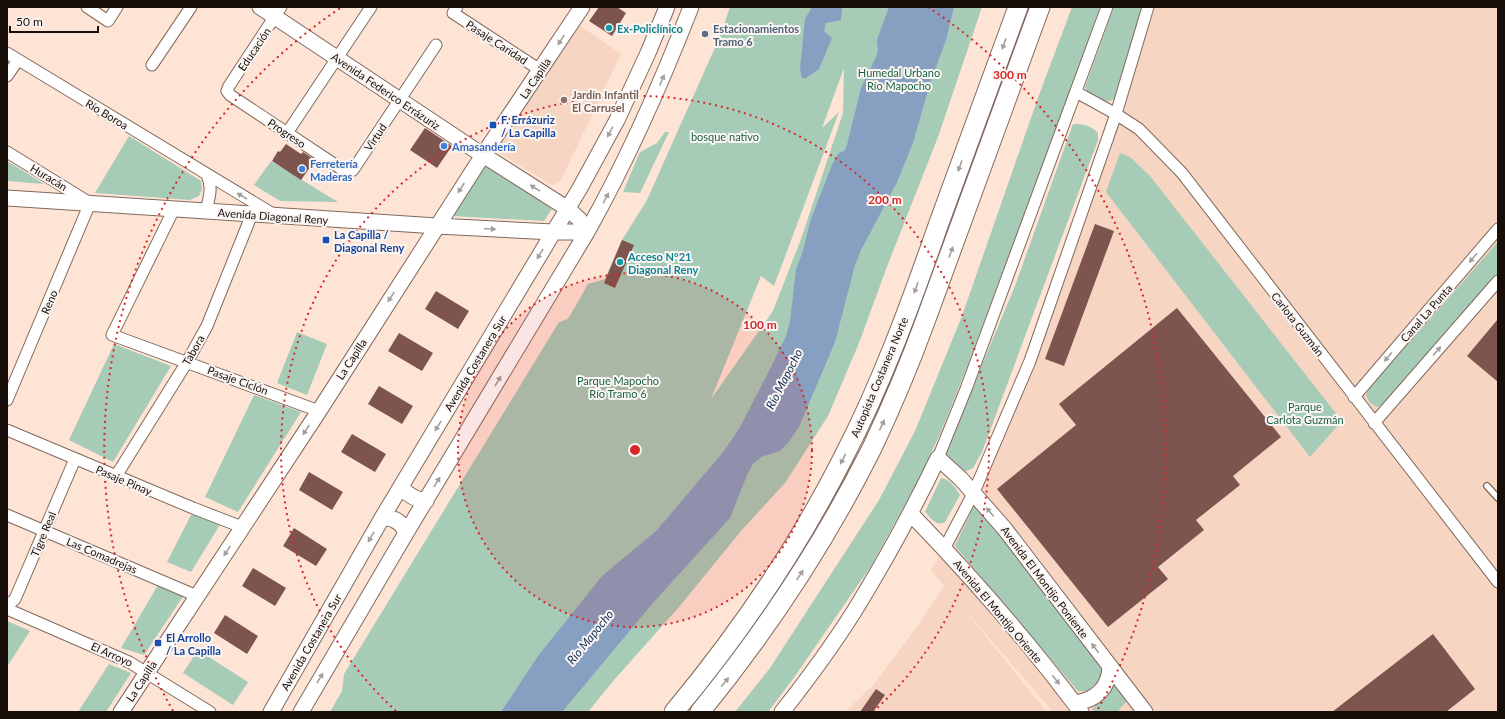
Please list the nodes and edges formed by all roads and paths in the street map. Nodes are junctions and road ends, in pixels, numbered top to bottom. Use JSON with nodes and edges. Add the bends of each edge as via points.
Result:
{"nodes":[{"id":1,"x":87,"y":7,"type":"edge"},
{"id":2,"x":117,"y":7,"type":"edge"},
{"id":3,"x":191,"y":7,"type":"edge"},
{"id":4,"x":260,"y":7,"type":"edge"},
{"id":5,"x":371,"y":7,"type":"edge"},
{"id":6,"x":582,"y":7,"type":"edge"},
{"id":7,"x":666,"y":7,"type":"edge"},
{"id":8,"x":691,"y":7,"type":"edge"},
{"id":9,"x":1018,"y":7,"type":"edge"},
{"id":10,"x":1040,"y":7,"type":"edge"},
{"id":11,"x":1107,"y":7,"type":"edge"},
{"id":12,"x":1148,"y":7,"type":"edge"},
{"id":13,"x":455,"y":10,"type":"edge"},
{"id":14,"x":278,"y":12,"type":"edge"},
{"id":15,"x":436,"y":45,"type":"dead end"},
{"id":16,"x":7,"y":53,"type":"edge"},
{"id":17,"x":337,"y":58,"type":"junction"},
{"id":18,"x":18,"y":60,"type":"junction"},
{"id":19,"x":152,"y":66,"type":"dead end"},
{"id":20,"x":540,"y":70,"type":"junction"},
{"id":21,"x":7,"y":76,"type":"edge"},
{"id":22,"x":227,"y":91,"type":"joint"},
{"id":23,"x":1076,"y":92,"type":"junction"},
{"id":24,"x":400,"y":100,"type":"junction"},
{"id":25,"x":1116,"y":114,"type":"junction"},
{"id":26,"x":287,"y":133,"type":"junction"},
{"id":27,"x":7,"y":152,"type":"edge"},
{"id":28,"x":482,"y":155,"type":"junction"},
{"id":29,"x":349,"y":172,"type":"joint"},
{"id":30,"x":207,"y":175,"type":"junction"},
{"id":31,"x":7,"y":198,"type":"edge"},
{"id":32,"x":90,"y":203,"type":"junction"},
{"id":33,"x":174,"y":209,"type":"junction"},
{"id":34,"x":568,"y":209,"type":"junction"},
{"id":35,"x":206,"y":211,"type":"junction"},
{"id":36,"x":252,"y":214,"type":"junction"},
{"id":37,"x":276,"y":216,"type":"junction"},
{"id":38,"x":437,"y":226,"type":"junction"},
{"id":39,"x":1498,"y":229,"type":"edge"},
{"id":40,"x":554,"y":232,"type":"junction"},
{"id":41,"x":588,"y":232,"type":"junction"},
{"id":42,"x":1498,"y":281,"type":"edge"},
{"id":43,"x":187,"y":362,"type":"junction"},
{"id":44,"x":1354,"y":397,"type":"junction"},
{"id":45,"x":7,"y":400,"type":"edge"},
{"id":46,"x":319,"y":411,"type":"junction"},
{"id":47,"x":1374,"y":423,"type":"junction"},
{"id":48,"x":7,"y":430,"type":"edge"},
{"id":49,"x":938,"y":458,"type":"junction"},
{"id":50,"x":75,"y":459,"type":"junction"},
{"id":51,"x":116,"y":476,"type":"junction"},
{"id":52,"x":1487,"y":486,"type":"dead end"},
{"id":53,"x":401,"y":487,"type":"junction"},
{"id":54,"x":974,"y":492,"type":"junction"},
{"id":55,"x":1498,"y":498,"type":"edge"},
{"id":56,"x":426,"y":501,"type":"junction"},
{"id":57,"x":911,"y":514,"type":"junction"},
{"id":58,"x":7,"y":515,"type":"edge"},
{"id":59,"x":382,"y":518,"type":"junction"},
{"id":60,"x":242,"y":527,"type":"junction"},
{"id":61,"x":45,"y":531,"type":"junction"},
{"id":62,"x":406,"y":533,"type":"junction"},
{"id":63,"x":944,"y":549,"type":"junction"},
{"id":64,"x":1498,"y":582,"type":"edge"},
{"id":65,"x":197,"y":596,"type":"junction"},
{"id":66,"x":7,"y":608,"type":"edge"},
{"id":67,"x":1110,"y":667,"type":"junction"},
{"id":68,"x":147,"y":672,"type":"junction"},
{"id":69,"x":1077,"y":707,"type":"edge"},
{"id":70,"x":121,"y":712,"type":"edge"},
{"id":71,"x":210,"y":712,"type":"edge"},
{"id":72,"x":271,"y":712,"type":"edge"},
{"id":73,"x":301,"y":712,"type":"edge"},
{"id":74,"x":674,"y":712,"type":"edge"},
{"id":75,"x":700,"y":712,"type":"edge"},
{"id":76,"x":782,"y":712,"type":"edge"},
{"id":77,"x":1145,"y":712,"type":"edge"}],
"edges":[{"from":1,"to":2,"type":"street","via":[[108,21]]},
{"from":3,"to":19,"type":"street"},
{"from":4,"to":14,"type":"street","name":"Avenida Federico Errázuriz"},
{"from":5,"to":17,"type":"street"},
{"from":6,"to":20,"type":"street","name":"La Capilla","one_way":true},
{"from":7,"to":34,"type":"street","name":"Avenida Costanera Sur","one_way":true,"via":[[617,120]]},
{"from":41,"to":8,"type":"street","one_way":true,"via":[[648,111]]},
{"from":9,"to":74,"type":"highway","name":"Autopista Costanera Norte","one_way":true,"via":[[907,314],[878,385],[844,457],[805,527],[748,616]]},
{"from":75,"to":10,"type":"highway","name":"Autopista Costanera Norte","one_way":true,"via":[[755,642],[793,586],[872,447],[918,341]]},
{"from":11,"to":23,"type":"street"},
{"from":12,"to":25,"type":"street"},
{"from":13,"to":20,"type":"street","name":"Pasaje Caridad"},
{"from":14,"to":17,"type":"street","name":"Avenida Federico Errázuriz"},
{"from":14,"to":22,"type":"street","name":"Educación"},
{"from":15,"to":24,"type":"street","name":"Virtud"},
{"from":16,"to":18,"type":"street","name":"Río Boroa"},
{"from":17,"to":24,"type":"street","name":"Avenida Federico Errázuriz"},
{"from":17,"to":26,"type":"street"},
{"from":18,"to":21,"type":"street"},
{"from":18,"to":30,"type":"street","name":"Río Boroa"},
{"from":20,"to":28,"type":"street","name":"La Capilla"},
{"from":22,"to":26,"type":"street","name":"Progreso"},
{"from":23,"to":25,"type":"street","name":"Carlota Guzmán"},
{"from":23,"to":49,"type":"street","via":[[969,382]]},
{"from":24,"to":28,"type":"street","name":"Avenida Federico Errázuriz"},
{"from":24,"to":29,"type":"street","name":"Virtud","via":[[353,170]]},
{"from":25,"to":44,"type":"street","name":"Carlota Guzmán","via":[[1139,129],[1182,173]]},
{"from":25,"to":54,"type":"street","via":[[1030,361]]},
{"from":26,"to":29,"type":"street","name":"Progreso","via":[[343,171]]},
{"from":27,"to":32,"type":"street","name":"Huracán"},
{"from":34,"to":28,"type":"street","name":"Avenida Federico Errázuriz","one_way":true},
{"from":28,"to":38,"type":"street","name":"La Capilla","one_way":true},
{"from":30,"to":35,"type":"street","via":[[211,189]]},
{"from":37,"to":30,"type":"street","name":"Río Boroa","one_way":true},
{"from":31,"to":32,"type":"street","name":"Avenida Diagonal Reny"},
{"from":32,"to":33,"type":"street","name":"Avenida Diagonal Reny"},
{"from":32,"to":45,"type":"street","name":"Reno"},
{"from":33,"to":35,"type":"street","name":"Avenida Diagonal Reny"},
{"from":33,"to":43,"type":"street","name":"Pasaje Ciclón","via":[[112,335]]},
{"from":34,"to":40,"type":"street","name":"Avenida Costanera Sur"},
{"from":34,"to":41,"type":"street","name":"Avenida Federico Errázuriz"},
{"from":35,"to":36,"type":"street","name":"Avenida Diagonal Reny"},
{"from":36,"to":37,"type":"street","name":"Avenida Diagonal Reny"},
{"from":36,"to":43,"type":"street","name":"Tabora","via":[[207,326]]},
{"from":37,"to":38,"type":"street","name":"Avenida Diagonal Reny"},
{"from":38,"to":40,"type":"street","name":"Avenida Diagonal Reny","one_way":true},
{"from":38,"to":46,"type":"street","name":"La Capilla","one_way":true},
{"from":39,"to":44,"type":"street","name":"Canal La Punta","one_way":true},
{"from":40,"to":41,"type":"street","name":"Avenida Diagonal Reny"},
{"from":40,"to":53,"type":"street","name":"Avenida Costanera Sur","one_way":true},
{"from":56,"to":41,"type":"street","one_way":true},
{"from":47,"to":42,"type":"street","one_way":true},
{"from":43,"to":46,"type":"street","name":"Pasaje Ciclón"},
{"from":43,"to":51,"type":"street","name":"Tabora"},
{"from":44,"to":47,"type":"street","name":"Carlota Guzmán"},
{"from":46,"to":60,"type":"street","name":"La Capilla","one_way":true},
{"from":47,"to":64,"type":"street","name":"Carlota Guzmán"},
{"from":48,"to":50,"type":"street","name":"Pasaje Pinay"},
{"from":49,"to":54,"type":"street","name":"Avenida El Montijo Poniente"},
{"from":49,"to":57,"type":"street"},
{"from":50,"to":51,"type":"street","name":"Pasaje Pinay"},
{"from":50,"to":61,"type":"street","name":"Tigre Real"},
{"from":51,"to":60,"type":"street","name":"Pasaje Pinay"},
{"from":52,"to":55,"type":"lane"},
{"from":53,"to":56,"type":"street","via":[[412,497]]},
{"from":53,"to":59,"type":"street","name":"Avenida Costanera Sur"},
{"from":54,"to":63,"type":"street"},
{"from":67,"to":54,"type":"street","name":"Avenida El Montijo Poniente","one_way":true},
{"from":56,"to":62,"type":"street"},
{"from":57,"to":63,"type":"street","name":"Avenida El Montijo Oriente"},
{"from":57,"to":76,"type":"street","via":[[855,610]]},
{"from":58,"to":61,"type":"street","name":"Las Comadrejas"},
{"from":59,"to":62,"type":"street","via":[[392,518],[399,522]]},
{"from":59,"to":72,"type":"street","name":"Avenida Costanera Sur","one_way":true},
{"from":60,"to":65,"type":"street","name":"La Capilla","one_way":true},
{"from":61,"to":65,"type":"street","name":"Las Comadrejas"},
{"from":61,"to":66,"type":"street","name":"Tigre Real","via":[[15,599]]},
{"from":73,"to":62,"type":"street","one_way":true},
{"from":63,"to":69,"type":"street","name":"Avenida El Montijo Oriente","one_way":true,"via":[[998,608]]},
{"from":65,"to":68,"type":"street","name":"La Capilla"},
{"from":66,"to":68,"type":"street","name":"El Arroyo","via":[[116,655]]},
{"from":67,"to":69,"type":"street","via":[[1108,681],[1100,692]]},
{"from":67,"to":77,"type":"street","name":"Avenida El Montijo Poniente"},
{"from":68,"to":70,"type":"street","name":"La Capilla"},
{"from":68,"to":71,"type":"street","name":"El Arroyo"}]}
